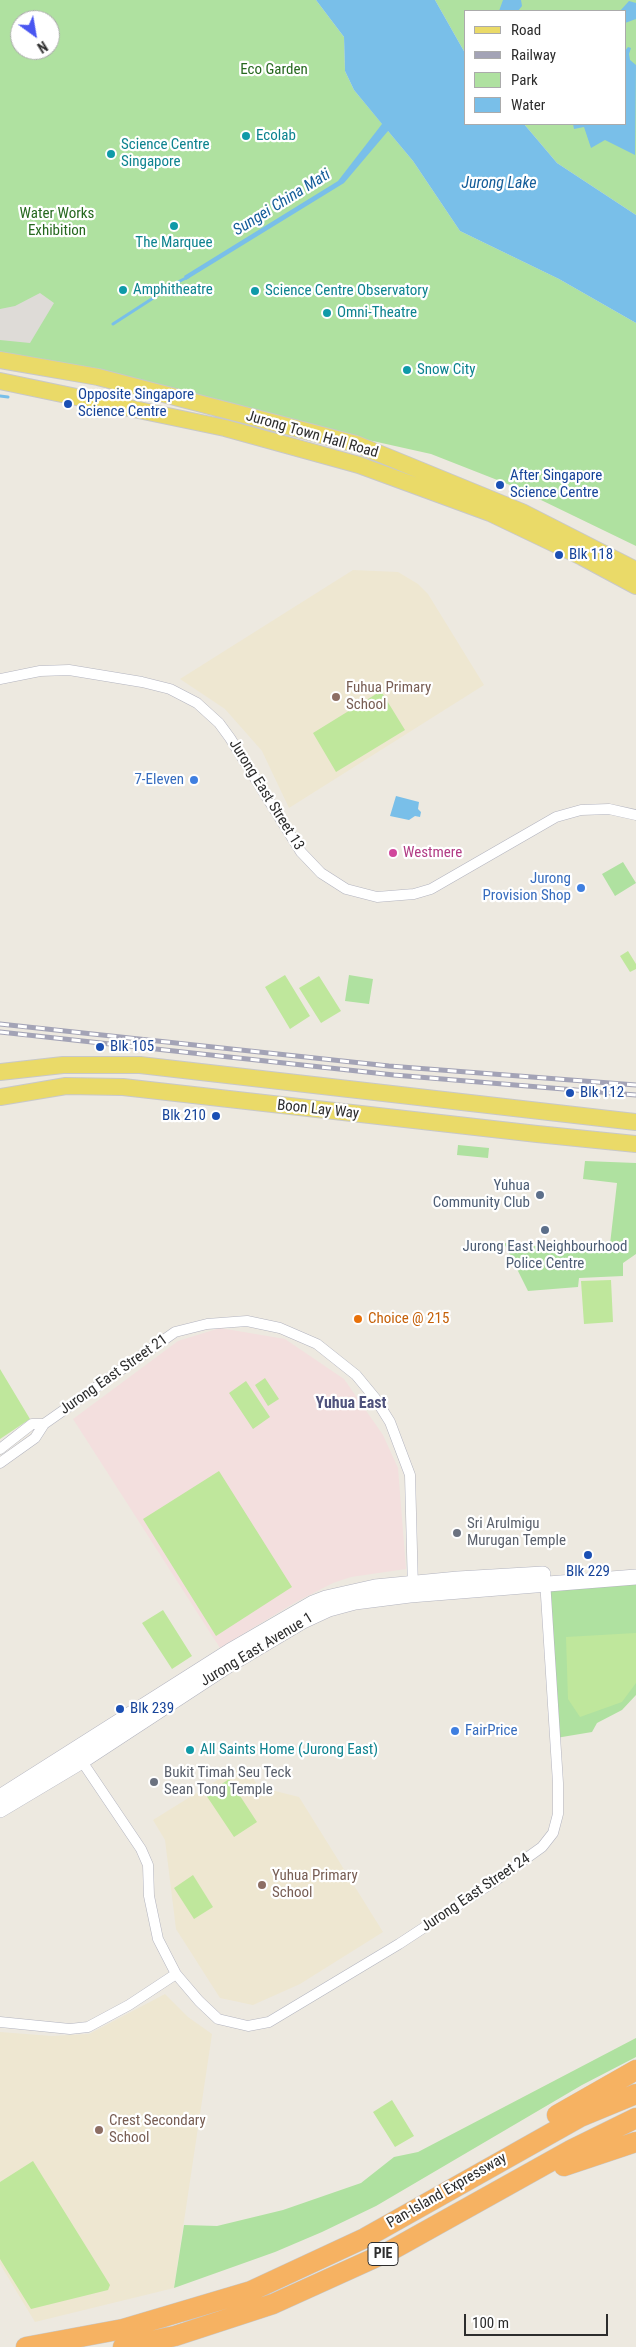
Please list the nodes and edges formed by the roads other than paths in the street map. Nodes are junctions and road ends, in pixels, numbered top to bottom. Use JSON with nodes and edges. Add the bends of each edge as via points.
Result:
{"nodes":[{"id":1,"x":0,"y":360,"type":"edge"},
{"id":2,"x":0,"y":381,"type":"edge"},
{"id":3,"x":434,"y":483,"type":"junction"},
{"id":4,"x":636,"y":570,"type":"edge"},
{"id":5,"x":636,"y":586,"type":"edge"},
{"id":6,"x":0,"y":679,"type":"edge"},
{"id":7,"x":636,"y":815,"type":"edge"},
{"id":8,"x":0,"y":1072,"type":"edge"},
{"id":9,"x":0,"y":1097,"type":"edge"},
{"id":10,"x":636,"y":1122,"type":"edge"},
{"id":11,"x":636,"y":1144,"type":"edge"},
{"id":12,"x":44,"y":1424,"type":"junction"},
{"id":13,"x":0,"y":1449,"type":"edge"},
{"id":14,"x":0,"y":1463,"type":"edge"},
{"id":15,"x":636,"y":1569,"type":"edge"},
{"id":16,"x":636,"y":1577,"type":"edge"},
{"id":17,"x":545,"y":1579,"type":"junction"},
{"id":18,"x":413,"y":1589,"type":"junction"},
{"id":19,"x":78,"y":1755,"type":"junction"},
{"id":20,"x":0,"y":1796,"type":"edge"},
{"id":21,"x":0,"y":1810,"type":"edge"},
{"id":22,"x":176,"y":1974,"type":"junction"},
{"id":23,"x":0,"y":2022,"type":"edge"},
{"id":24,"x":636,"y":2070,"type":"edge"},
{"id":25,"x":636,"y":2094,"type":"edge"},
{"id":26,"x":636,"y":2118,"type":"edge"},
{"id":27,"x":542,"y":2137,"type":"junction"},
{"id":28,"x":636,"y":2142,"type":"edge"},
{"id":29,"x":467,"y":2210,"type":"junction"},
{"id":30,"x":26,"y":2347,"type":"edge"},
{"id":31,"x":123,"y":2347,"type":"edge"}],
"edges":[{"from":1,"to":3,"type":"main road","name":"Jurong Town Hall Road","via":[[98,377],[356,444]]},
{"from":2,"to":3,"type":"main road","name":"Jurong Town Hall Road","via":[[225,428]]},
{"from":3,"to":4,"type":"main road","name":"Jurong Town Hall Road","via":[[522,512]]},
{"from":3,"to":5,"type":"main road","name":"Jurong Town Hall Road"},
{"from":6,"to":7,"type":"street","name":"Jurong East Street 13","via":[[40,671],[68,670],[170,689],[197,703],[230,738],[300,852],[321,873],[346,888],[376,897],[405,896],[431,889],[556,818],[581,810],[609,809]]},
{"from":8,"to":10,"type":"main road","name":"Boon Lay Way","via":[[63,1065],[140,1065]]},
{"from":9,"to":11,"type":"main road","name":"Boon Lay Way","via":[[66,1086],[123,1087]]},
{"from":12,"to":13,"type":"street","name":"Jurong East Street 21","via":[[32,1424]]},
{"from":12,"to":14,"type":"street","name":"Jurong East Street 21","via":[[34,1438]]},
{"from":12,"to":18,"type":"street","name":"Jurong East Street 21","via":[[175,1332],[207,1324],[247,1321],[280,1328],[317,1344],[356,1375],[390,1422],[410,1475]]},
{"from":15,"to":17,"type":"street","name":"Jurong East Avenue 1"},
{"from":16,"to":17,"type":"street","name":"Jurong East Avenue 1"},
{"from":17,"to":18,"type":"street","name":"Jurong East Avenue 1"},
{"from":17,"to":22,"type":"street","name":"Jurong East Street 24","via":[[558,1814],[553,1833],[542,1847],[410,1938],[269,2022],[248,2026],[218,2019]]},
{"from":18,"to":19,"type":"street","name":"Jurong East Avenue 1","via":[[329,1609],[301,1622]]},
{"from":19,"to":20,"type":"street","name":"Jurong East Avenue 1"},
{"from":19,"to":21,"type":"street","name":"Jurong East Avenue 1"},
{"from":19,"to":22,"type":"street","name":"Jurong East Street 24","via":[[141,1849],[148,1865],[149,1896],[158,1939]]},
{"from":22,"to":23,"type":"street","via":[[88,2027],[70,2029]]},
{"from":24,"to":27,"type":"highway","via":[[555,2116]]},
{"from":25,"to":27,"type":"highway","name":"Pan-Island Expressway","number":"PIE","via":[[580,2116]]},
{"from":26,"to":29,"type":"highway","name":"Pan-Island Expressway","number":"PIE","via":[[571,2150]]},
{"from":27,"to":30,"type":"highway","name":"Pan-Island Expressway","number":"PIE","via":[[366,2238],[251,2291],[123,2329]]},
{"from":28,"to":29,"type":"highway","via":[[554,2169],[484,2205]]},
{"from":29,"to":31,"type":"highway","name":"Pan-Island Expressway","number":"PIE","via":[[390,2251],[273,2304],[175,2336]]}]}
